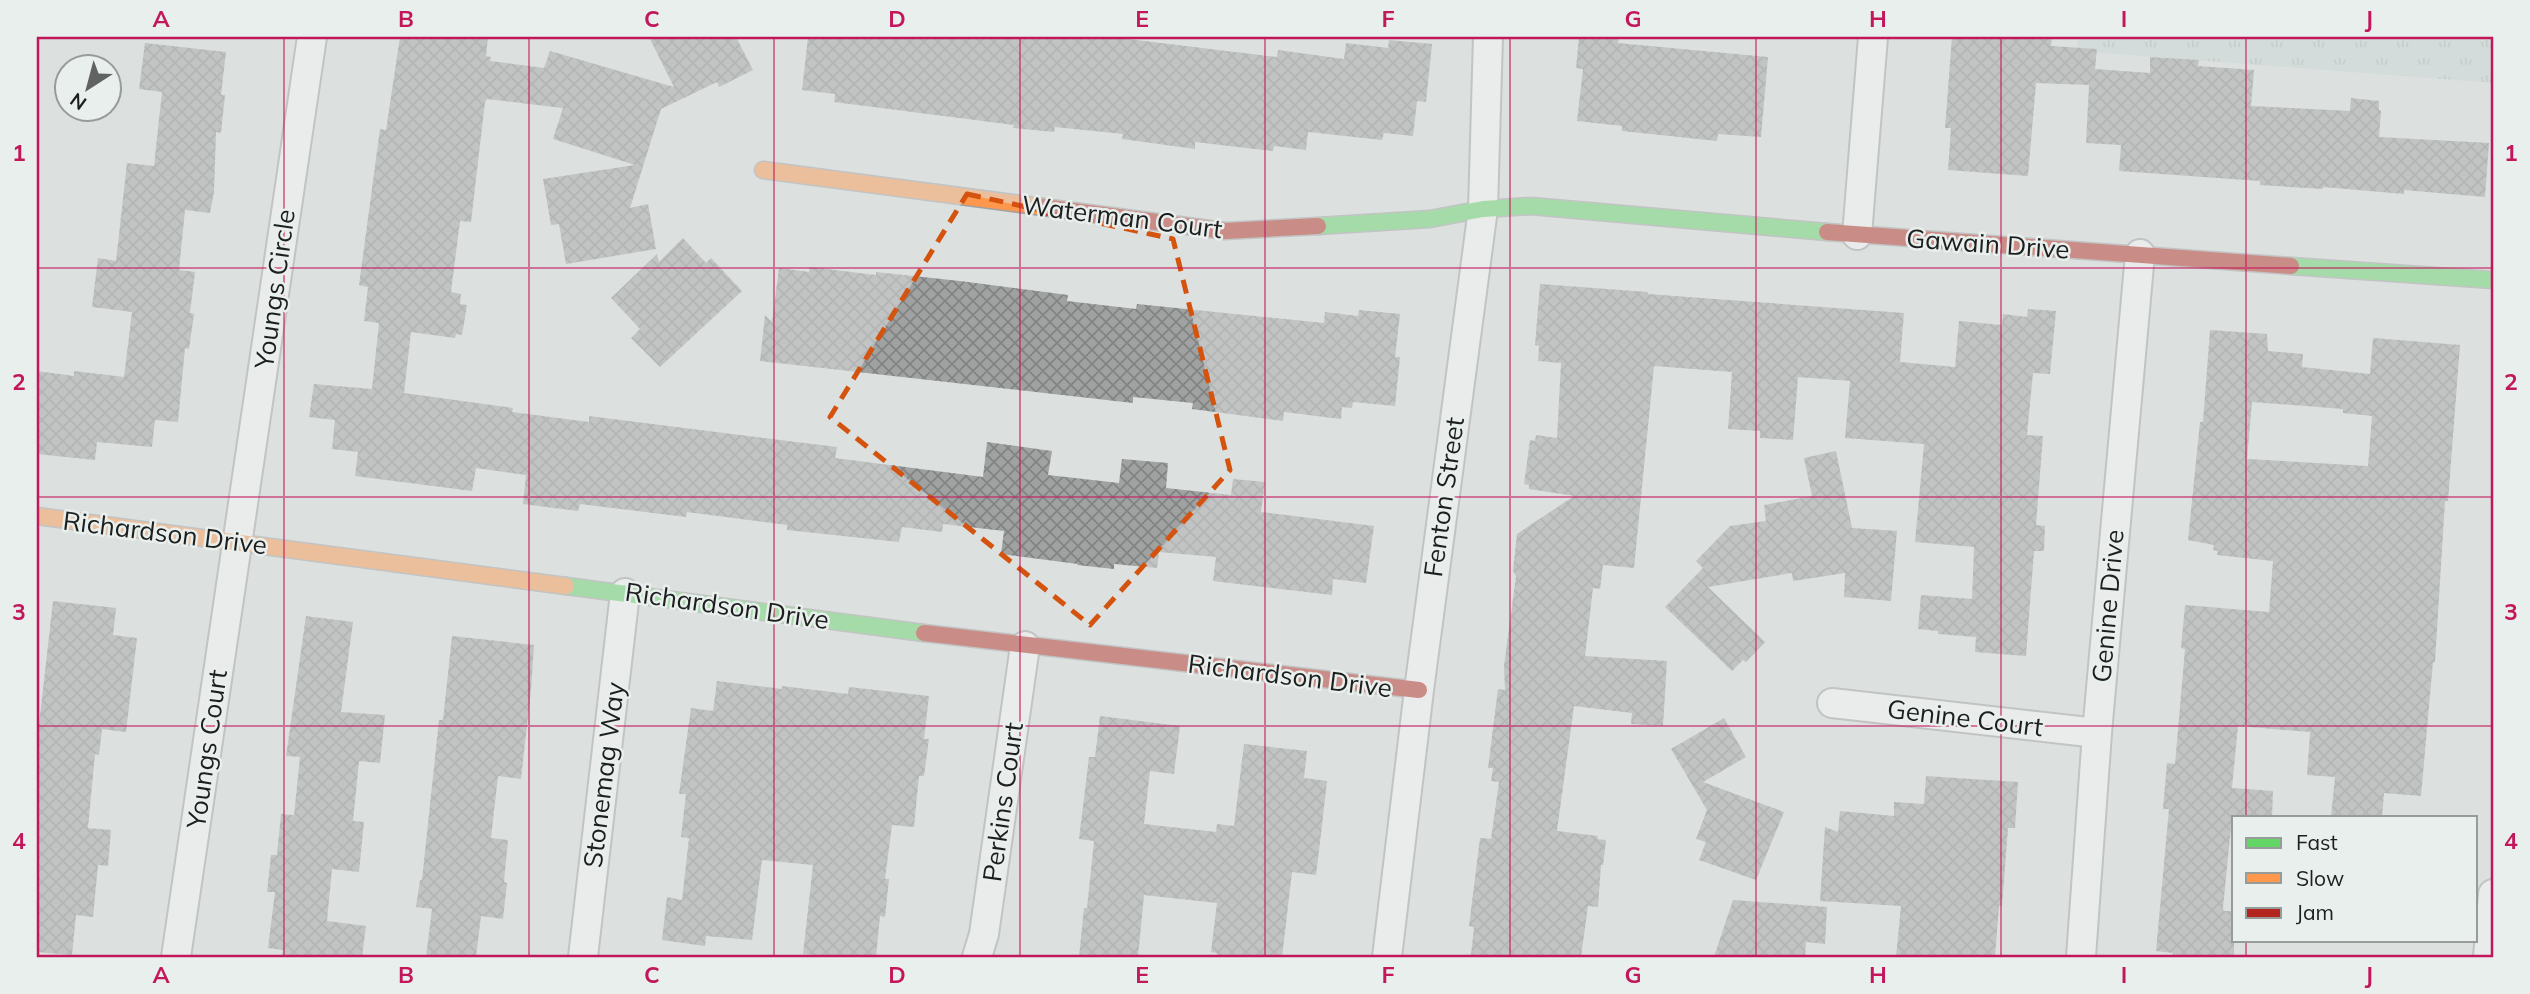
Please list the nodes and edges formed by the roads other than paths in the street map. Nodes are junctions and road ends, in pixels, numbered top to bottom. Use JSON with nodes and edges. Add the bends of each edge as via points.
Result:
{"nodes":[{"id":1,"x":312,"y":37,"type":"edge"},
{"id":2,"x":1488,"y":37,"type":"edge"},
{"id":3,"x":1873,"y":37,"type":"edge"},
{"id":4,"x":763,"y":170,"type":"dead end"},
{"id":5,"x":1483,"y":209,"type":"junction"},
{"id":6,"x":1857,"y":235,"type":"junction"},
{"id":7,"x":2140,"y":254,"type":"junction"},
{"id":8,"x":2493,"y":280,"type":"edge"},
{"id":9,"x":37,"y":516,"type":"edge"},
{"id":10,"x":238,"y":541,"type":"junction"},
{"id":11,"x":625,"y":593,"type":"junction"},
{"id":12,"x":1026,"y":646,"type":"junction"},
{"id":13,"x":1419,"y":691,"type":"junction"},
{"id":14,"x":1832,"y":703,"type":"dead end"},
{"id":15,"x":2097,"y":733,"type":"junction"},
{"id":16,"x":2493,"y":894,"type":"edge"},
{"id":17,"x":176,"y":957,"type":"edge"},
{"id":18,"x":583,"y":957,"type":"edge"},
{"id":19,"x":976,"y":957,"type":"edge"},
{"id":20,"x":1387,"y":957,"type":"edge"},
{"id":21,"x":2081,"y":957,"type":"edge"},
{"id":22,"x":2488,"y":957,"type":"edge"}],
"edges":[{"from":1,"to":10,"type":"street","name":"Youngs Circle"},
{"from":2,"to":5,"type":"street","name":"Fenton Street"},
{"from":3,"to":6,"type":"street"},
{"from":4,"to":5,"type":"street","name":"Waterman Court","via":[[1225,232],[1430,219]]},
{"from":5,"to":6,"type":"street","name":"Gawain Drive","via":[[1531,206]]},
{"from":5,"to":13,"type":"street","name":"Fenton Street"},
{"from":6,"to":7,"type":"street","name":"Gawain Drive"},
{"from":7,"to":8,"type":"street","name":"Gawain Drive"},
{"from":7,"to":15,"type":"street","name":"Genine Drive"},
{"from":9,"to":10,"type":"street","name":"Richardson Drive"},
{"from":10,"to":11,"type":"street","name":"Richardson Drive"},
{"from":10,"to":17,"type":"street","name":"Youngs Court"},
{"from":11,"to":12,"type":"street","name":"Richardson Drive"},
{"from":11,"to":18,"type":"street","name":"Stonemag Way"},
{"from":12,"to":13,"type":"street","name":"Richardson Drive"},
{"from":12,"to":19,"type":"street","name":"Perkins Court","via":[[984,934]]},
{"from":13,"to":20,"type":"street","name":"Fenton Street"},
{"from":14,"to":15,"type":"street","name":"Genine Court"},
{"from":15,"to":21,"type":"street","name":"Genine Drive"},
{"from":16,"to":22,"type":"street"}]}
